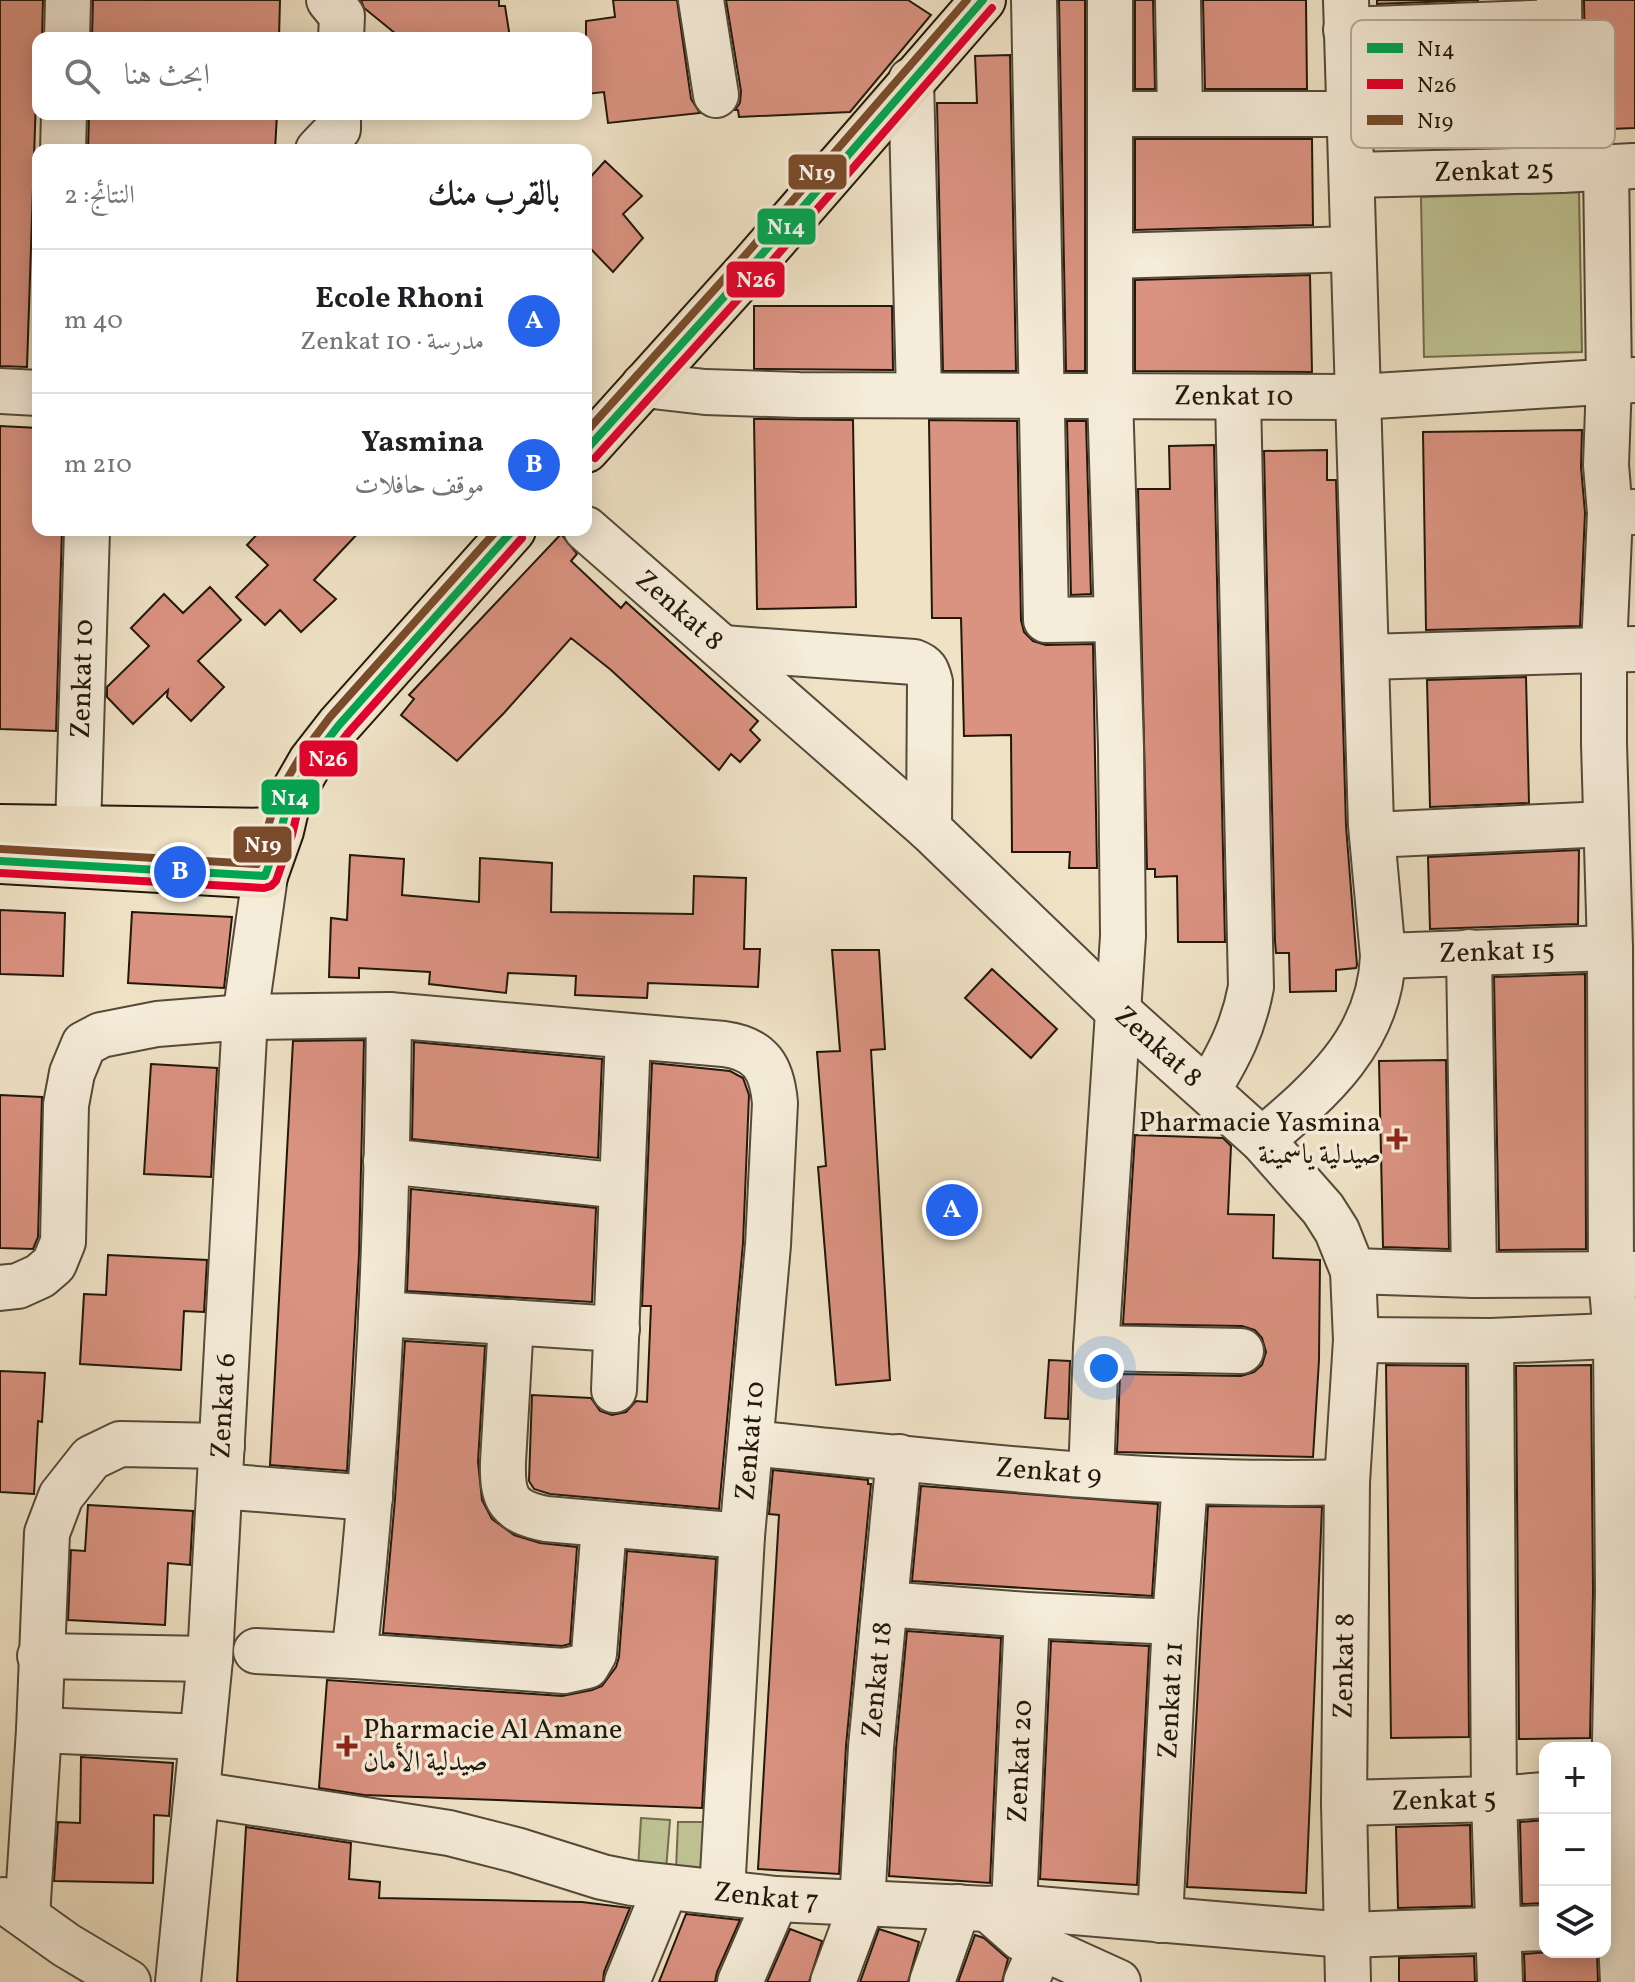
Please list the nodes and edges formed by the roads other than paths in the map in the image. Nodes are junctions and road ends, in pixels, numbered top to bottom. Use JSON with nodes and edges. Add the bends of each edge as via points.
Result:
{"nodes":[{"id":1,"x":68,"y":0,"type":"edge"},
{"id":2,"x":329,"y":0,"type":"edge"},
{"id":3,"x":701,"y":0,"type":"edge"},
{"id":4,"x":981,"y":0,"type":"edge"},
{"id":5,"x":1034,"y":0,"type":"edge"},
{"id":6,"x":1110,"y":0,"type":"edge"},
{"id":7,"x":1178,"y":0,"type":"edge"},
{"id":8,"x":1559,"y":11,"type":"edge"},
{"id":9,"x":1483,"y":12,"type":"edge"},
{"id":10,"x":1346,"y":15,"type":"edge"},
{"id":11,"x":67,"y":32,"type":"edge"},
{"id":12,"x":341,"y":32,"type":"edge"},
{"id":13,"x":911,"y":80,"type":"junction"},
{"id":14,"x":716,"y":95,"type":"dead end"},
{"id":15,"x":1180,"y":113,"type":"junction"},
{"id":16,"x":1112,"y":114,"type":"junction"},
{"id":17,"x":1349,"y":114,"type":"junction"},
{"id":18,"x":64,"y":120,"type":"edge"},
{"id":19,"x":338,"y":120,"type":"edge"},
{"id":20,"x":63,"y":144,"type":"edge"},
{"id":21,"x":324,"y":144,"type":"edge"},
{"id":22,"x":1561,"y":148,"type":"edge"},
{"id":23,"x":1620,"y":166,"type":"edge"},
{"id":24,"x":1561,"y":170,"type":"junction"},
{"id":25,"x":1352,"y":175,"type":"junction"},
{"id":26,"x":1353,"y":249,"type":"junction"},
{"id":27,"x":1111,"y":256,"type":"junction"},
{"id":28,"x":1622,"y":380,"type":"edge"},
{"id":29,"x":644,"y":385,"type":"junction"},
{"id":30,"x":0,"y":391,"type":"edge"},
{"id":31,"x":32,"y":393,"type":"edge"},
{"id":32,"x":919,"y":394,"type":"junction"},
{"id":33,"x":1040,"y":394,"type":"junction"},
{"id":34,"x":1110,"y":396,"type":"junction"},
{"id":35,"x":1358,"y":397,"type":"junction"},
{"id":36,"x":1238,"y":398,"type":"junction"},
{"id":37,"x":592,"y":443,"type":"edge"},
{"id":38,"x":1622,"y":513,"type":"edge"},
{"id":39,"x":592,"y":534,"type":"edge"},
{"id":40,"x":87,"y":536,"type":"edge"},
{"id":41,"x":508,"y":536,"type":"edge"},
{"id":42,"x":1116,"y":619,"type":"junction"},
{"id":43,"x":723,"y":648,"type":"junction"},
{"id":44,"x":1619,"y":649,"type":"edge"},
{"id":45,"x":1366,"y":657,"type":"junction"},
{"id":46,"x":1606,"y":824,"type":"junction"},
{"id":47,"x":0,"y":827,"type":"edge"},
{"id":48,"x":78,"y":829,"type":"junction"},
{"id":49,"x":929,"y":829,"type":"junction"},
{"id":50,"x":281,"y":831,"type":"junction"},
{"id":51,"x":1372,"y":835,"type":"junction"},
{"id":52,"x":0,"y":861,"type":"edge"},
{"id":53,"x":265,"y":876,"type":"junction"},
{"id":54,"x":1610,"y":948,"type":"junction"},
{"id":55,"x":1469,"y":952,"type":"junction"},
{"id":56,"x":1383,"y":956,"type":"junction"},
{"id":57,"x":1622,"y":1003,"type":"edge"},
{"id":58,"x":1119,"y":1012,"type":"junction"},
{"id":59,"x":389,"y":1015,"type":"junction"},
{"id":60,"x":245,"y":1017,"type":"junction"},
{"id":61,"x":628,"y":1036,"type":"junction"},
{"id":62,"x":1208,"y":1090,"type":"junction"},
{"id":63,"x":1262,"y":1140,"type":"junction"},
{"id":64,"x":1623,"y":1150,"type":"edge"},
{"id":65,"x":386,"y":1161,"type":"junction"},
{"id":66,"x":622,"y":1186,"type":"junction"},
{"id":67,"x":1353,"y":1271,"type":"junction"},
{"id":68,"x":1474,"y":1275,"type":"junction"},
{"id":69,"x":1623,"y":1275,"type":"edge"},
{"id":70,"x":0,"y":1288,"type":"edge"},
{"id":71,"x":381,"y":1314,"type":"junction"},
{"id":72,"x":511,"y":1322,"type":"junction"},
{"id":73,"x":617,"y":1329,"type":"junction"},
{"id":74,"x":1625,"y":1336,"type":"edge"},
{"id":75,"x":1356,"y":1340,"type":"junction"},
{"id":76,"x":1491,"y":1341,"type":"junction"},
{"id":77,"x":1096,"y":1348,"type":"junction"},
{"id":78,"x":1241,"y":1351,"type":"dead end"},
{"id":79,"x":614,"y":1390,"type":"dead end"},
{"id":80,"x":752,"y":1443,"type":"junction"},
{"id":81,"x":899,"y":1457,"type":"junction"},
{"id":82,"x":221,"y":1466,"type":"junction"},
{"id":83,"x":1091,"y":1474,"type":"junction"},
{"id":84,"x":1185,"y":1481,"type":"junction"},
{"id":85,"x":1347,"y":1482,"type":"junction"},
{"id":86,"x":1626,"y":1491,"type":"edge"},
{"id":87,"x":370,"y":1498,"type":"junction"},
{"id":88,"x":604,"y":1526,"type":"junction"},
{"id":89,"x":742,"y":1536,"type":"junction"},
{"id":90,"x":1627,"y":1592,"type":"edge"},
{"id":91,"x":885,"y":1604,"type":"junction"},
{"id":92,"x":1027,"y":1615,"type":"junction"},
{"id":93,"x":1175,"y":1622,"type":"junction"},
{"id":94,"x":256,"y":1651,"type":"dead end"},
{"id":95,"x":40,"y":1656,"type":"junction"},
{"id":96,"x":354,"y":1656,"type":"junction"},
{"id":97,"x":210,"y":1659,"type":"junction"},
{"id":98,"x":39,"y":1730,"type":"junction"},
{"id":99,"x":202,"y":1737,"type":"junction"},
{"id":100,"x":1618,"y":1789,"type":"edge"},
{"id":101,"x":197,"y":1794,"type":"junction"},
{"id":102,"x":1539,"y":1795,"type":"edge"},
{"id":103,"x":1494,"y":1799,"type":"junction"},
{"id":104,"x":1344,"y":1803,"type":"junction"},
{"id":105,"x":666,"y":1887,"type":"junction"},
{"id":106,"x":722,"y":1892,"type":"junction"},
{"id":107,"x":776,"y":1899,"type":"junction"},
{"id":108,"x":862,"y":1904,"type":"junction"},
{"id":109,"x":7,"y":1905,"type":"edge"},
{"id":110,"x":987,"y":1908,"type":"junction"},
{"id":111,"x":1160,"y":1920,"type":"junction"},
{"id":112,"x":1614,"y":1926,"type":"edge"},
{"id":113,"x":1539,"y":1928,"type":"edge"},
{"id":114,"x":1498,"y":1929,"type":"junction"},
{"id":115,"x":1345,"y":1935,"type":"junction"},
{"id":116,"x":1033,"y":1965,"type":"edge"},
{"id":117,"x":123,"y":1981,"type":"edge"},
{"id":118,"x":178,"y":1982,"type":"edge"},
{"id":119,"x":627,"y":1982,"type":"edge"},
{"id":120,"x":740,"y":1982,"type":"edge"},
{"id":121,"x":833,"y":1982,"type":"edge"},
{"id":122,"x":932,"y":1982,"type":"edge"},
{"id":123,"x":1118,"y":1982,"type":"edge"},
{"id":124,"x":1348,"y":1982,"type":"edge"},
{"id":125,"x":1500,"y":1982,"type":"edge"},
{"id":126,"x":1623,"y":1982,"type":"edge"}],
"edges":[{"from":1,"to":11,"type":"street"},
{"from":2,"to":12,"type":"street","via":[[342,16]]},
{"from":3,"to":14,"type":"street"},
{"from":4,"to":13,"type":"main road"},
{"from":5,"to":33,"type":"street"},
{"from":6,"to":16,"type":"street"},
{"from":7,"to":15,"type":"street"},
{"from":8,"to":9,"type":"street"},
{"from":9,"to":10,"type":"street"},
{"from":10,"to":17,"type":"street"},
{"from":13,"to":29,"type":"main road"},
{"from":13,"to":32,"type":"street"},
{"from":15,"to":16,"type":"street"},
{"from":15,"to":17,"type":"street"},
{"from":16,"to":27,"type":"street"},
{"from":17,"to":25,"type":"street"},
{"from":18,"to":20,"type":"street"},
{"from":19,"to":21,"type":"street","via":[[338,129]]},
{"from":22,"to":24,"type":"street"},
{"from":23,"to":24,"type":"street","name":"Zenkat 25"},
{"from":23,"to":28,"type":"street"},
{"from":24,"to":25,"type":"street","name":"Zenkat 25"},
{"from":25,"to":26,"type":"street"},
{"from":26,"to":27,"type":"street"},
{"from":26,"to":35,"type":"street"},
{"from":27,"to":34,"type":"street"},
{"from":28,"to":35,"type":"street","name":"Zenkat 10"},
{"from":28,"to":38,"type":"street","via":[[1606,465]]},
{"from":29,"to":32,"type":"street","name":"Zenkat 10","via":[[705,392]]},
{"from":29,"to":37,"type":"main road"},
{"from":30,"to":31,"type":"street"},
{"from":32,"to":33,"type":"street","name":"Zenkat 10"},
{"from":33,"to":34,"type":"street","name":"Zenkat 10"},
{"from":33,"to":42,"type":"street","via":[[1046,620]]},
{"from":34,"to":36,"type":"street","name":"Zenkat 10"},
{"from":34,"to":42,"type":"street"},
{"from":35,"to":36,"type":"street","name":"Zenkat 10"},
{"from":35,"to":45,"type":"street"},
{"from":36,"to":62,"type":"street","via":[[1251,987],[1234,1047]]},
{"from":38,"to":44,"type":"street"},
{"from":39,"to":43,"type":"street","name":"Zenkat 8"},
{"from":40,"to":48,"type":"street","name":"Zenkat 10"},
{"from":41,"to":50,"type":"main road","name":"Zenkat 6","via":[[311,761],[288,801]]},
{"from":42,"to":58,"type":"street","via":[[1124,893]]},
{"from":43,"to":49,"type":"street","name":"Zenkat 8"},
{"from":43,"to":49,"type":"street","via":[[914,662],[927,670]]},
{"from":44,"to":45,"type":"street"},
{"from":44,"to":46,"type":"street"},
{"from":45,"to":51,"type":"street"},
{"from":46,"to":51,"type":"street"},
{"from":46,"to":54,"type":"street"},
{"from":47,"to":48,"type":"main road"},
{"from":48,"to":50,"type":"main road"},
{"from":49,"to":58,"type":"street","name":"Zenkat 8"},
{"from":50,"to":53,"type":"main road","name":"Zenkat 6"},
{"from":51,"to":56,"type":"street"},
{"from":52,"to":53,"type":"main road"},
{"from":53,"to":60,"type":"street","name":"Zenkat 6"},
{"from":54,"to":55,"type":"street","name":"Zenkat 15"},
{"from":54,"to":57,"type":"street"},
{"from":55,"to":56,"type":"street","name":"Zenkat 15"},
{"from":55,"to":68,"type":"street"},
{"from":56,"to":63,"type":"street","via":[[1380,993],[1353,1049],[1329,1080]]},
{"from":57,"to":64,"type":"street"},
{"from":58,"to":62,"type":"street","name":"Zenkat 8"},
{"from":58,"to":77,"type":"street"},
{"from":59,"to":60,"type":"street","name":"Zenkat 10"},
{"from":59,"to":61,"type":"street","name":"Zenkat 10"},
{"from":59,"to":65,"type":"street"},
{"from":60,"to":70,"type":"street","name":"Zenkat 10","via":[[129,1028],[84,1044],[66,1105],[63,1242],[54,1264],[40,1276]]},
{"from":60,"to":82,"type":"street","name":"Zenkat 6"},
{"from":61,"to":66,"type":"street"},
{"from":61,"to":80,"type":"street","name":"Zenkat 10","via":[[741,1046],[767,1067],[773,1081],[768,1245]]},
{"from":62,"to":63,"type":"street","name":"Zenkat 8"},
{"from":63,"to":67,"type":"street","name":"Zenkat 8","via":[[1323,1209]]},
{"from":64,"to":69,"type":"street"},
{"from":65,"to":66,"type":"street"},
{"from":65,"to":71,"type":"street"},
{"from":66,"to":73,"type":"street"},
{"from":67,"to":68,"type":"street"},
{"from":67,"to":75,"type":"street","name":"Zenkat 8"},
{"from":68,"to":69,"type":"street"},
{"from":69,"to":74,"type":"street"},
{"from":71,"to":72,"type":"street"},
{"from":71,"to":87,"type":"street"},
{"from":72,"to":73,"type":"street"},
{"from":72,"to":88,"type":"street","via":[[503,1432],[505,1495],[526,1515]]},
{"from":73,"to":79,"type":"street"},
{"from":74,"to":76,"type":"street"},
{"from":74,"to":86,"type":"street"},
{"from":75,"to":76,"type":"street"},
{"from":75,"to":85,"type":"street","name":"Zenkat 8"},
{"from":76,"to":103,"type":"street"},
{"from":77,"to":78,"type":"street"},
{"from":77,"to":83,"type":"street"},
{"from":80,"to":81,"type":"street","name":"Zenkat 9"},
{"from":80,"to":89,"type":"street","name":"Zenkat 10"},
{"from":81,"to":83,"type":"street","name":"Zenkat 9"},
{"from":81,"to":91,"type":"street","name":"Zenkat 18"},
{"from":82,"to":87,"type":"street"},
{"from":82,"to":95,"type":"street","via":[[120,1444],[91,1458],[61,1496],[47,1533]]},
{"from":82,"to":97,"type":"street","name":"Zenkat 6"},
{"from":83,"to":84,"type":"street","name":"Zenkat 9"},
{"from":84,"to":85,"type":"street","name":"Zenkat 9"},
{"from":84,"to":93,"type":"street","name":"Zenkat 21"},
{"from":85,"to":104,"type":"street","name":"Zenkat 8"},
{"from":86,"to":90,"type":"street"},
{"from":87,"to":96,"type":"street"},
{"from":88,"to":89,"type":"street"},
{"from":88,"to":96,"type":"street","via":[[594,1654],[587,1666],[564,1671]]},
{"from":89,"to":106,"type":"street","name":"Zenkat 10"},
{"from":90,"to":100,"type":"street"},
{"from":91,"to":92,"type":"street"},
{"from":91,"to":108,"type":"street","name":"Zenkat 18"},
{"from":92,"to":93,"type":"street"},
{"from":92,"to":110,"type":"street","name":"Zenkat 20"},
{"from":93,"to":111,"type":"street","name":"Zenkat 21"},
{"from":94,"to":96,"type":"street"},
{"from":95,"to":97,"type":"street"},
{"from":95,"to":98,"type":"street"},
{"from":97,"to":99,"type":"street","name":"Zenkat 6"},
{"from":98,"to":99,"type":"street"},
{"from":98,"to":109,"type":"street"},
{"from":99,"to":101,"type":"street","name":"Zenkat 6"},
{"from":100,"to":112,"type":"street"},
{"from":101,"to":105,"type":"street","name":"Zenkat 7","via":[[449,1833],[602,1877]]},
{"from":101,"to":118,"type":"street","name":"Zenkat 6"},
{"from":102,"to":103,"type":"street","name":"Zenkat 5"},
{"from":103,"to":104,"type":"street","name":"Zenkat 5"},
{"from":103,"to":114,"type":"street"},
{"from":104,"to":115,"type":"street","name":"Zenkat 8"},
{"from":105,"to":106,"type":"street","name":"Zenkat 7"},
{"from":105,"to":119,"type":"street"},
{"from":106,"to":107,"type":"street","name":"Zenkat 7"},
{"from":107,"to":108,"type":"street","name":"Zenkat 7"},
{"from":107,"to":120,"type":"street"},
{"from":108,"to":110,"type":"street","name":"Zenkat 7"},
{"from":108,"to":121,"type":"street","name":"Zenkat 18"},
{"from":109,"to":117,"type":"street"},
{"from":110,"to":111,"type":"street","name":"Zenkat 7"},
{"from":110,"to":116,"type":"street"},
{"from":110,"to":122,"type":"street","name":"Zenkat 20"},
{"from":111,"to":115,"type":"street","name":"Zenkat 7"},
{"from":112,"to":126,"type":"street"},
{"from":113,"to":114,"type":"street","name":"Zenkat 7"},
{"from":114,"to":115,"type":"street","name":"Zenkat 7"},
{"from":114,"to":125,"type":"street"},
{"from":115,"to":124,"type":"street","name":"Zenkat 8"},
{"from":116,"to":123,"type":"street"}]}
